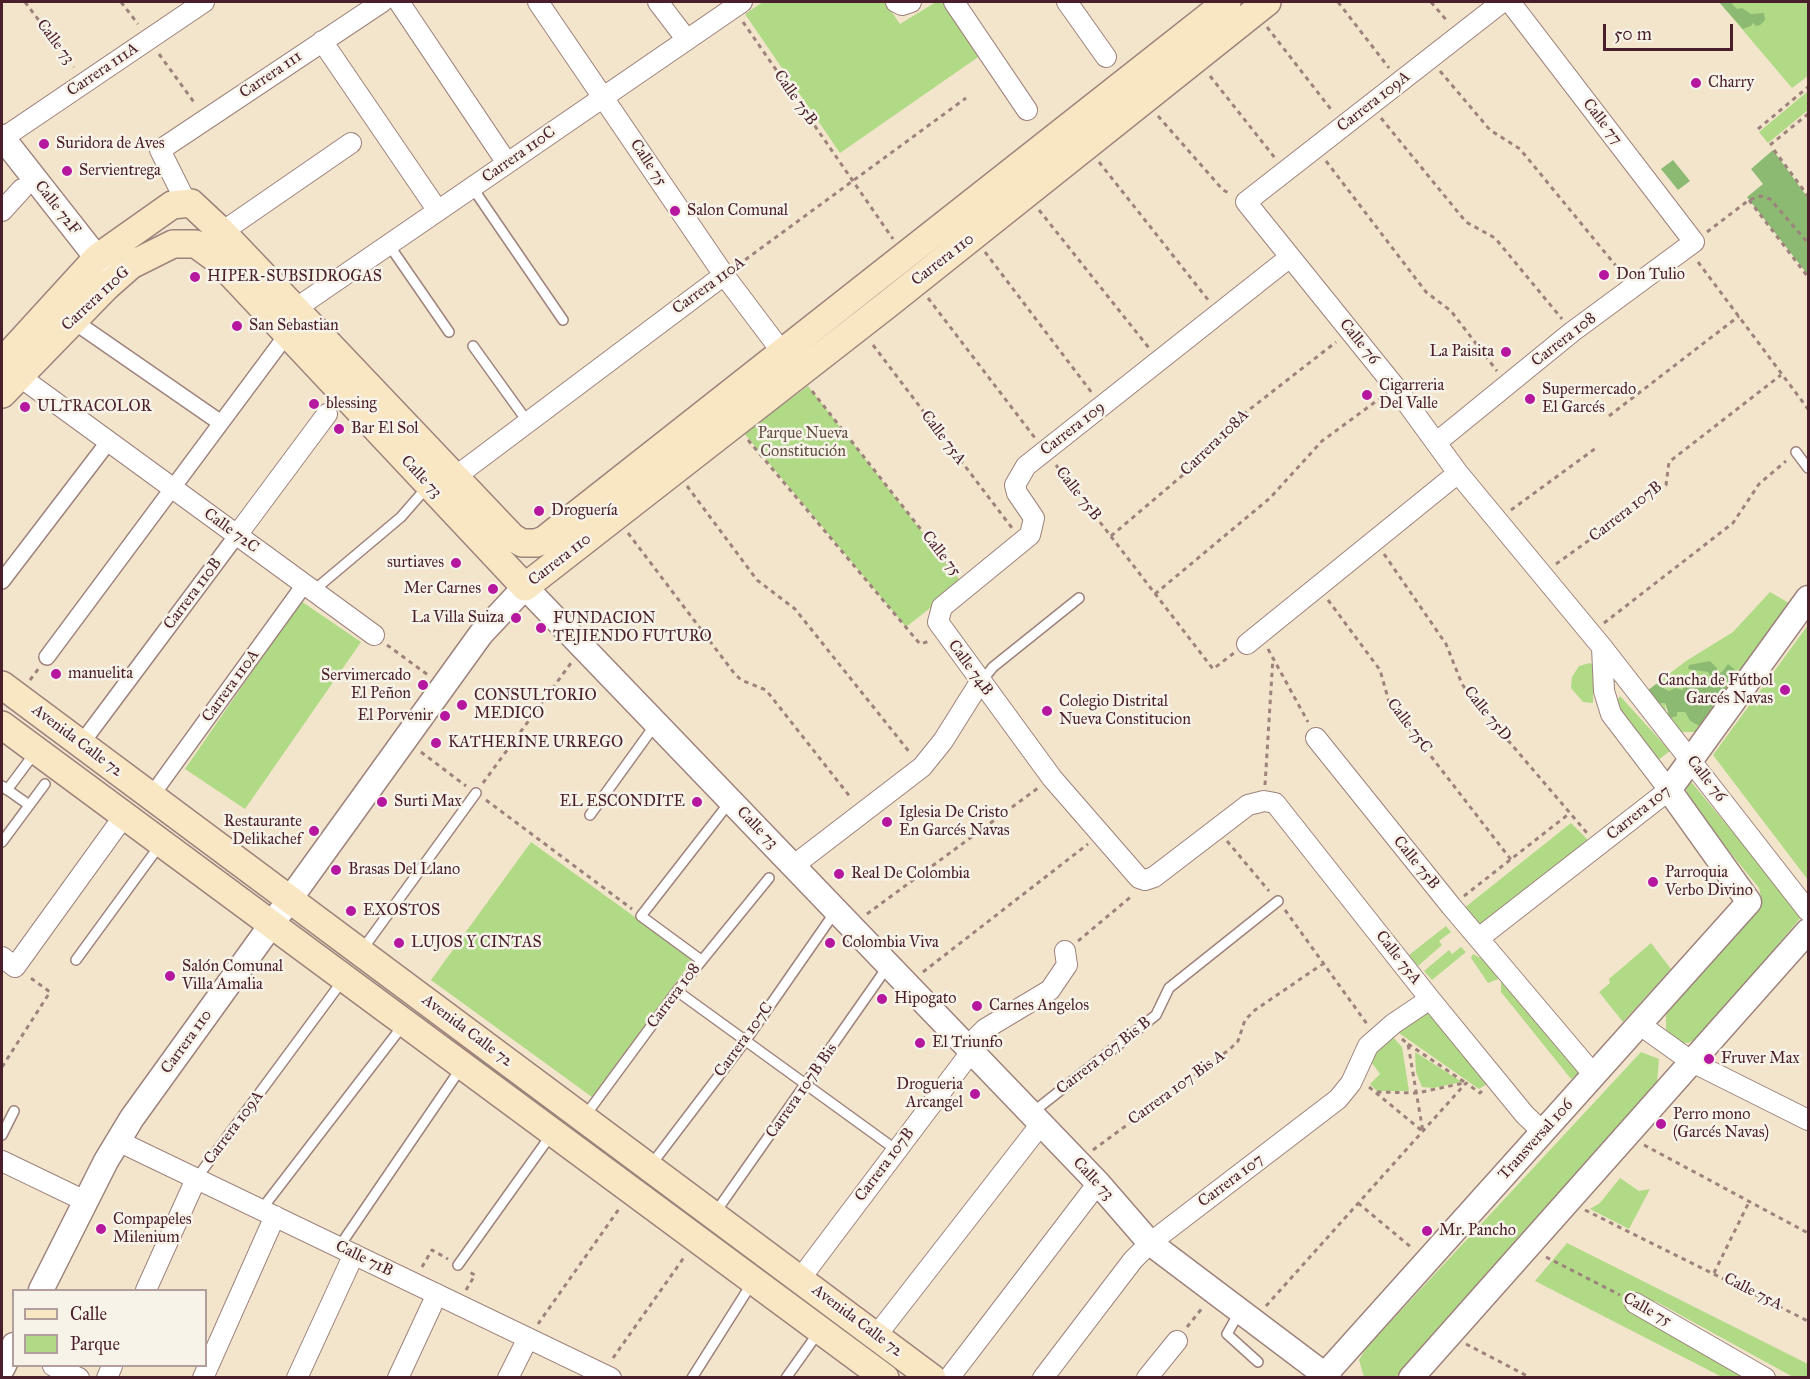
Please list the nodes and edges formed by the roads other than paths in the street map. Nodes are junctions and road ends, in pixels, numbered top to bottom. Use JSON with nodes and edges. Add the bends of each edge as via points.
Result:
{"nodes":[{"id":1,"x":204,"y":2,"type":"edge"},
{"id":2,"x":382,"y":2,"type":"edge"},
{"id":3,"x":399,"y":2,"type":"edge"},
{"id":4,"x":538,"y":2,"type":"edge"},
{"id":5,"x":658,"y":2,"type":"edge"},
{"id":6,"x":954,"y":2,"type":"edge"},
{"id":7,"x":1067,"y":2,"type":"edge"},
{"id":8,"x":1227,"y":2,"type":"edge"},
{"id":9,"x":1502,"y":2,"type":"edge"},
{"id":10,"x":1510,"y":2,"type":"edge"},
{"id":11,"x":737,"y":5,"type":"edge"},
{"id":12,"x":1264,"y":10,"type":"edge"},
{"id":13,"x":687,"y":40,"type":"junction"},
{"id":14,"x":322,"y":41,"type":"junction"},
{"id":15,"x":1106,"y":57,"type":"dead end"},
{"id":16,"x":603,"y":97,"type":"junction"},
{"id":17,"x":1027,"y":110,"type":"dead end"},
{"id":18,"x":2,"y":138,"type":"edge"},
{"id":19,"x":351,"y":142,"type":"dead end"},
{"id":20,"x":507,"y":164,"type":"junction"},
{"id":21,"x":472,"y":187,"type":"junction"},
{"id":22,"x":22,"y":189,"type":"dead end"},
{"id":23,"x":186,"y":202,"type":"junction"},
{"id":24,"x":1246,"y":202,"type":"joint"},
{"id":25,"x":2,"y":211,"type":"edge"},
{"id":26,"x":438,"y":211,"type":"junction"},
{"id":27,"x":215,"y":241,"type":"junction"},
{"id":28,"x":389,"y":245,"type":"junction"},
{"id":29,"x":1691,"y":245,"type":"joint"},
{"id":30,"x":1290,"y":257,"type":"junction"},
{"id":31,"x":105,"y":268,"type":"junction"},
{"id":32,"x":724,"y":275,"type":"junction"},
{"id":33,"x":72,"y":320,"type":"junction"},
{"id":34,"x":563,"y":320,"type":"dead end"},
{"id":35,"x":292,"y":321,"type":"junction"},
{"id":36,"x":449,"y":332,"type":"dead end"},
{"id":37,"x":473,"y":346,"type":"dead end"},
{"id":38,"x":782,"y":352,"type":"junction"},
{"id":39,"x":7,"y":377,"type":"edge"},
{"id":40,"x":327,"y":414,"type":"dead end"},
{"id":41,"x":527,"y":421,"type":"junction"},
{"id":42,"x":221,"y":423,"type":"junction"},
{"id":43,"x":109,"y":441,"type":"junction"},
{"id":44,"x":1437,"y":442,"type":"junction"},
{"id":45,"x":1796,"y":452,"type":"road end"},
{"id":46,"x":1809,"y":468,"type":"edge"},
{"id":47,"x":1458,"y":473,"type":"junction"},
{"id":48,"x":455,"y":477,"type":"junction"},
{"id":49,"x":428,"y":485,"type":"junction"},
{"id":50,"x":173,"y":488,"type":"junction"},
{"id":51,"x":237,"y":535,"type":"junction"},
{"id":52,"x":530,"y":544,"type":"joint"},
{"id":53,"x":2,"y":581,"type":"edge"},
{"id":54,"x":525,"y":586,"type":"junction"},
{"id":55,"x":309,"y":588,"type":"junction"},
{"id":56,"x":1080,"y":598,"type":"dead end"},
{"id":57,"x":1809,"y":598,"type":"edge"},
{"id":58,"x":941,"y":629,"type":"joint"},
{"id":59,"x":374,"y":635,"type":"road end"},
{"id":60,"x":1252,"y":640,"type":"road end"},
{"id":61,"x":1596,"y":640,"type":"junction"},
{"id":62,"x":47,"y":657,"type":"road end"},
{"id":63,"x":980,"y":682,"type":"junction"},
{"id":64,"x":10,"y":691,"type":"edge"},
{"id":65,"x":656,"y":723,"type":"junction"},
{"id":66,"x":2,"y":725,"type":"edge"},
{"id":67,"x":1316,"y":738,"type":"road end"},
{"id":68,"x":81,"y":744,"type":"junction"},
{"id":69,"x":36,"y":751,"type":"junction"},
{"id":70,"x":1691,"y":760,"type":"junction"},
{"id":71,"x":45,"y":784,"type":"dead end"},
{"id":72,"x":4,"y":788,"type":"edge"},
{"id":73,"x":157,"y":788,"type":"dead end"},
{"id":74,"x":1669,"y":790,"type":"junction"},
{"id":75,"x":476,"y":793,"type":"road end"},
{"id":76,"x":731,"y":801,"type":"junction"},
{"id":77,"x":29,"y":805,"type":"junction"},
{"id":78,"x":590,"y":815,"type":"dead end"},
{"id":79,"x":124,"y":816,"type":"junction"},
{"id":80,"x":2,"y":842,"type":"edge"},
{"id":81,"x":161,"y":843,"type":"junction"},
{"id":82,"x":793,"y":866,"type":"junction"},
{"id":83,"x":1154,"y":877,"type":"joint"},
{"id":84,"x":769,"y":878,"type":"dead end"},
{"id":85,"x":291,"y":900,"type":"junction"},
{"id":86,"x":1278,"y":901,"type":"road end"},
{"id":87,"x":1809,"y":911,"type":"edge"},
{"id":88,"x":844,"y":918,"type":"junction"},
{"id":89,"x":272,"y":926,"type":"junction"},
{"id":90,"x":1809,"y":931,"type":"edge"},
{"id":91,"x":1479,"y":938,"type":"junction"},
{"id":92,"x":1065,"y":951,"type":"dead end"},
{"id":93,"x":360,"y":952,"type":"junction"},
{"id":94,"x":76,"y":960,"type":"dead end"},
{"id":95,"x":700,"y":960,"type":"junction"},
{"id":96,"x":8,"y":962,"type":"edge"},
{"id":97,"x":888,"y":965,"type":"junction"},
{"id":98,"x":344,"y":979,"type":"junction"},
{"id":99,"x":677,"y":991,"type":"junction"},
{"id":100,"x":1430,"y":999,"type":"junction"},
{"id":101,"x":404,"y":1023,"type":"junction"},
{"id":102,"x":1639,"y":1024,"type":"junction"},
{"id":103,"x":746,"y":1040,"type":"junction"},
{"id":104,"x":969,"y":1049,"type":"junction"},
{"id":105,"x":1692,"y":1062,"type":"junction"},
{"id":106,"x":463,"y":1066,"type":"junction"},
{"id":107,"x":1594,"y":1075,"type":"junction"},
{"id":108,"x":807,"y":1084,"type":"junction"},
{"id":109,"x":14,"y":1111,"type":"dead end"},
{"id":110,"x":584,"y":1118,"type":"junction"},
{"id":111,"x":1036,"y":1119,"type":"junction"},
{"id":112,"x":1809,"y":1120,"type":"edge"},
{"id":113,"x":1543,"y":1132,"type":"junction"},
{"id":114,"x":553,"y":1133,"type":"junction"},
{"id":115,"x":2,"y":1135,"type":"edge"},
{"id":116,"x":118,"y":1141,"type":"junction"},
{"id":117,"x":895,"y":1149,"type":"junction"},
{"id":118,"x":2,"y":1161,"type":"edge"},
{"id":119,"x":650,"y":1167,"type":"junction"},
{"id":120,"x":196,"y":1179,"type":"junction"},
{"id":121,"x":1098,"y":1183,"type":"junction"},
{"id":122,"x":85,"y":1201,"type":"junction"},
{"id":123,"x":268,"y":1213,"type":"junction"},
{"id":124,"x":714,"y":1215,"type":"junction"},
{"id":125,"x":1150,"y":1243,"type":"junction"},
{"id":126,"x":346,"y":1251,"type":"junction"},
{"id":127,"x":458,"y":1265,"type":"dead end"},
{"id":128,"x":800,"y":1279,"type":"junction"},
{"id":129,"x":753,"y":1281,"type":"junction"},
{"id":130,"x":41,"y":1289,"type":"edge"},
{"id":131,"x":146,"y":1289,"type":"edge"},
{"id":132,"x":437,"y":1294,"type":"junction"},
{"id":133,"x":1635,"y":1303,"type":"road end"},
{"id":134,"x":1246,"y":1316,"type":"junction"},
{"id":135,"x":820,"y":1330,"type":"junction"},
{"id":136,"x":876,"y":1336,"type":"junction"},
{"id":137,"x":528,"y":1338,"type":"junction"},
{"id":138,"x":1177,"y":1341,"type":"road end"},
{"id":139,"x":12,"y":1348,"type":"edge"},
{"id":140,"x":1258,"y":1362,"type":"dead end"},
{"id":141,"x":57,"y":1367,"type":"edge"},
{"id":142,"x":207,"y":1367,"type":"edge"},
{"id":143,"x":2,"y":1369,"type":"edge"},
{"id":144,"x":605,"y":1376,"type":"edge"},
{"id":145,"x":1325,"y":1376,"type":"edge"},
{"id":146,"x":79,"y":1377,"type":"edge"},
{"id":147,"x":297,"y":1377,"type":"edge"},
{"id":148,"x":398,"y":1377,"type":"edge"},
{"id":149,"x":508,"y":1377,"type":"edge"},
{"id":150,"x":692,"y":1377,"type":"edge"},
{"id":151,"x":786,"y":1377,"type":"edge"},
{"id":152,"x":885,"y":1377,"type":"edge"},
{"id":153,"x":932,"y":1377,"type":"edge"},
{"id":154,"x":949,"y":1377,"type":"edge"},
{"id":155,"x":1043,"y":1377,"type":"edge"},
{"id":156,"x":1147,"y":1377,"type":"edge"},
{"id":157,"x":1411,"y":1377,"type":"edge"},
{"id":158,"x":1765,"y":1377,"type":"edge"}],
"edges":[{"from":1,"to":18,"type":"street","name":"Carrera 111A"},
{"from":2,"to":14,"type":"street","name":"Carrera 111"},
{"from":3,"to":20,"type":"street"},
{"from":4,"to":16,"type":"street","name":"Calle 75"},
{"from":5,"to":13,"type":"street"},
{"from":6,"to":17,"type":"street"},
{"from":7,"to":15,"type":"street"},
{"from":8,"to":38,"type":"main road","name":"Carrera 110"},
{"from":9,"to":24,"type":"street","name":"Carrera 109A"},
{"from":10,"to":29,"type":"street","name":"Calle 77"},
{"from":11,"to":13,"type":"street","name":"Carrera 110C"},
{"from":12,"to":54,"type":"main road","name":"Carrera 110"},
{"from":13,"to":16,"type":"street","name":"Carrera 110C"},
{"from":14,"to":23,"type":"street","name":"Carrera 111","via":[[160,150]]},
{"from":14,"to":26,"type":"street"},
{"from":16,"to":20,"type":"street","name":"Carrera 110C"},
{"from":16,"to":32,"type":"street","name":"Calle 75"},
{"from":18,"to":31,"type":"street","name":"Calle 72F"},
{"from":19,"to":27,"type":"street"},
{"from":20,"to":21,"type":"street","name":"Carrera 110C"},
{"from":21,"to":26,"type":"street","name":"Carrera 110C"},
{"from":21,"to":34,"type":"lane"},
{"from":22,"to":25,"type":"street"},
{"from":23,"to":27,"type":"main road","name":"Calle 73","via":[[196,206]]},
{"from":23,"to":31,"type":"main road","name":"Carrera 110G","via":[[172,205]]},
{"from":24,"to":30,"type":"street","name":"Calle 76"},
{"from":26,"to":28,"type":"street","name":"Carrera 110C"},
{"from":27,"to":31,"type":"main road","name":"Carrera 110G","via":[[173,244]]},
{"from":27,"to":35,"type":"main road","name":"Calle 73"},
{"from":28,"to":35,"type":"street","name":"Carrera 110C"},
{"from":28,"to":36,"type":"lane"},
{"from":29,"to":44,"type":"street","name":"Carrera 108","via":[[1572,332]]},
{"from":30,"to":44,"type":"street","name":"Calle 76"},
{"from":30,"to":58,"type":"street","name":"Carrera 109","via":[[1026,466],[1015,485],[1034,518],[1030,535],[942,608],[938,615]]},
{"from":31,"to":33,"type":"main road","name":"Carrera 110G"},
{"from":31,"to":39,"type":"main road","name":"Carrera 110G"},
{"from":32,"to":38,"type":"street","name":"Calle 75"},
{"from":32,"to":41,"type":"street","name":"Carrera 110A"},
{"from":33,"to":39,"type":"main road","name":"Carrera 110G"},
{"from":33,"to":42,"type":"street"},
{"from":35,"to":42,"type":"street"},
{"from":35,"to":48,"type":"main road","name":"Calle 73"},
{"from":35,"to":49,"type":"main road","name":"Calle 73"},
{"from":37,"to":41,"type":"lane"},
{"from":38,"to":52,"type":"main road","name":"Carrera 110","via":[[543,540]]},
{"from":39,"to":43,"type":"street","name":"Calle 72C"},
{"from":40,"to":51,"type":"street","name":"Carrera 110B"},
{"from":41,"to":48,"type":"street","name":"Carrera 110A"},
{"from":42,"to":50,"type":"street"},
{"from":43,"to":50,"type":"street","name":"Calle 72C"},
{"from":43,"to":53,"type":"street"},
{"from":44,"to":47,"type":"street","name":"Calle 76"},
{"from":45,"to":46,"type":"lane"},
{"from":47,"to":60,"type":"street"},
{"from":47,"to":61,"type":"street","name":"Calle 76"},
{"from":48,"to":52,"type":"main road","name":"Calle 73","via":[[512,537]]},
{"from":49,"to":54,"type":"main road","name":"Calle 73"},
{"from":49,"to":55,"type":"lane","via":[[401,517]]},
{"from":50,"to":51,"type":"street","name":"Calle 72C"},
{"from":50,"to":62,"type":"street"},
{"from":51,"to":55,"type":"street","name":"Calle 72C"},
{"from":51,"to":68,"type":"street","name":"Carrera 110B"},
{"from":54,"to":65,"type":"street","name":"Calle 73"},
{"from":54,"to":85,"type":"street","name":"Carrera 110","via":[[492,620]]},
{"from":55,"to":59,"type":"street","name":"Calle 72C"},
{"from":55,"to":73,"type":"street","name":"Carrera 110A"},
{"from":56,"to":63,"type":"lane","via":[[993,667]]},
{"from":57,"to":70,"type":"street","name":"Carrera 107"},
{"from":58,"to":63,"type":"street","name":"Calle 74B"},
{"from":61,"to":70,"type":"street","name":"Calle 76"},
{"from":61,"to":74,"type":"street","via":[[1611,714]]},
{"from":63,"to":82,"type":"street","via":[[944,741],[922,767]]},
{"from":63,"to":83,"type":"street","name":"Calle 74B","via":[[1099,835],[1138,878]]},
{"from":64,"to":68,"type":"main road","name":"Avenida Calle 72"},
{"from":65,"to":76,"type":"street","name":"Calle 73"},
{"from":65,"to":78,"type":"lane"},
{"from":66,"to":69,"type":"main road","name":"Avenida Calle 72"},
{"from":67,"to":91,"type":"street","name":"Calle 75B"},
{"from":68,"to":85,"type":"main road","name":"Avenida Calle 72"},
{"from":69,"to":72,"type":"lane"},
{"from":69,"to":79,"type":"main road","name":"Avenida Calle 72"},
{"from":70,"to":74,"type":"street","name":"Carrera 107"},
{"from":70,"to":87,"type":"street","name":"Calle 76"},
{"from":71,"to":77,"type":"lane"},
{"from":72,"to":77,"type":"lane"},
{"from":74,"to":91,"type":"street","name":"Carrera 107"},
{"from":74,"to":102,"type":"street","name":"Transversal 106","via":[[1749,902]]},
{"from":75,"to":93,"type":"lane"},
{"from":76,"to":82,"type":"street","name":"Calle 73"},
{"from":76,"to":95,"type":"lane","via":[[641,916]]},
{"from":77,"to":80,"type":"lane"},
{"from":79,"to":81,"type":"main road","name":"Avenida Calle 72"},
{"from":79,"to":96,"type":"street"},
{"from":81,"to":89,"type":"main road","name":"Avenida Calle 72"},
{"from":81,"to":94,"type":"lane"},
{"from":82,"to":88,"type":"street","name":"Calle 73"},
{"from":83,"to":100,"type":"street","name":"Calle 75A","via":[[1256,803],[1275,803]]},
{"from":84,"to":95,"type":"lane","name":"Carrera 108"},
{"from":85,"to":89,"type":"street","name":"Carrera 110"},
{"from":85,"to":93,"type":"main road","name":"Avenida Calle 72"},
{"from":86,"to":111,"type":"lane","name":"Carrera 107 Bis B","via":[[1169,988],[1156,1015]]},
{"from":88,"to":97,"type":"street","name":"Calle 73"},
{"from":88,"to":103,"type":"lane","name":"Carrera 107C"},
{"from":89,"to":98,"type":"main road","name":"Avenida Calle 72"},
{"from":89,"to":116,"type":"street","name":"Carrera 110","via":[[145,1098]]},
{"from":90,"to":105,"type":"street"},
{"from":91,"to":107,"type":"street","name":"Calle 75B"},
{"from":92,"to":104,"type":"street","name":"Carrera 107B","via":[[1066,964],[1050,990],[992,1024]]},
{"from":93,"to":110,"type":"main road","name":"Avenida Calle 72"},
{"from":95,"to":99,"type":"lane","name":"Carrera 108"},
{"from":97,"to":104,"type":"street","name":"Calle 73"},
{"from":97,"to":108,"type":"lane","name":"Carrera 107B Bis"},
{"from":98,"to":101,"type":"main road","name":"Avenida Calle 72"},
{"from":98,"to":120,"type":"lane","name":"Carrera 109A"},
{"from":99,"to":103,"type":"lane"},
{"from":99,"to":110,"type":"lane","name":"Carrera 108"},
{"from":100,"to":113,"type":"street","name":"Calle 75A"},
{"from":100,"to":125,"type":"street","name":"Carrera 107","via":[[1365,1050],[1338,1099]]},
{"from":101,"to":106,"type":"main road","name":"Avenida Calle 72"},
{"from":101,"to":123,"type":"lane"},
{"from":102,"to":105,"type":"street"},
{"from":102,"to":107,"type":"street","name":"Transversal 106"},
{"from":103,"to":108,"type":"lane"},
{"from":103,"to":119,"type":"lane","name":"Carrera 107C"},
{"from":104,"to":111,"type":"street","name":"Calle 73"},
{"from":104,"to":117,"type":"street","name":"Carrera 107B"},
{"from":105,"to":112,"type":"street"},
{"from":105,"to":157,"type":"street"},
{"from":106,"to":114,"type":"main road","name":"Avenida Calle 72"},
{"from":106,"to":126,"type":"lane"},
{"from":107,"to":113,"type":"street","name":"Transversal 106"},
{"from":108,"to":117,"type":"lane"},
{"from":108,"to":124,"type":"lane","name":"Carrera 107B Bis"},
{"from":109,"to":115,"type":"lane"},
{"from":110,"to":119,"type":"main road","name":"Avenida Calle 72"},
{"from":111,"to":121,"type":"street","name":"Calle 73"},
{"from":111,"to":136,"type":"street","name":"Carrera 107 Bis B"},
{"from":113,"to":145,"type":"street","name":"Transversal 106"},
{"from":114,"to":127,"type":"lane"},
{"from":114,"to":129,"type":"main road","name":"Avenida Calle 72"},
{"from":116,"to":120,"type":"street","name":"Calle 71B"},
{"from":116,"to":122,"type":"street","name":"Carrera 110"},
{"from":117,"to":128,"type":"street","name":"Carrera 107B"},
{"from":118,"to":122,"type":"street"},
{"from":119,"to":124,"type":"main road","name":"Avenida Calle 72"},
{"from":120,"to":123,"type":"street","name":"Calle 71B"},
{"from":120,"to":131,"type":"street","name":"Carrera 109A"},
{"from":121,"to":125,"type":"street","name":"Calle 73"},
{"from":121,"to":154,"type":"street"},
{"from":122,"to":130,"type":"street","name":"Carrera 110"},
{"from":123,"to":126,"type":"street","name":"Calle 71B"},
{"from":123,"to":142,"type":"street"},
{"from":124,"to":128,"type":"main road","name":"Avenida Calle 72"},
{"from":125,"to":134,"type":"street","name":"Calle 73"},
{"from":125,"to":155,"type":"street","name":"Carrera 107"},
{"from":126,"to":132,"type":"street","name":"Calle 71B"},
{"from":126,"to":147,"type":"street"},
{"from":128,"to":136,"type":"main road","name":"Avenida Calle 72"},
{"from":129,"to":135,"type":"main road","name":"Avenida Calle 72"},
{"from":129,"to":150,"type":"lane"},
{"from":132,"to":137,"type":"street","name":"Calle 71B"},
{"from":132,"to":148,"type":"street"},
{"from":133,"to":158,"type":"street","name":"Calle 75"},
{"from":134,"to":140,"type":"lane","via":[[1227,1334]]},
{"from":134,"to":145,"type":"street","name":"Calle 73"},
{"from":135,"to":151,"type":"lane"},
{"from":135,"to":152,"type":"main road","name":"Avenida Calle 72"},
{"from":136,"to":153,"type":"main road","name":"Avenida Calle 72"},
{"from":137,"to":144,"type":"street","name":"Calle 71B"},
{"from":137,"to":149,"type":"street"},
{"from":138,"to":156,"type":"street"},
{"from":139,"to":143,"type":"street"},
{"from":141,"to":146,"type":"street"}]}
